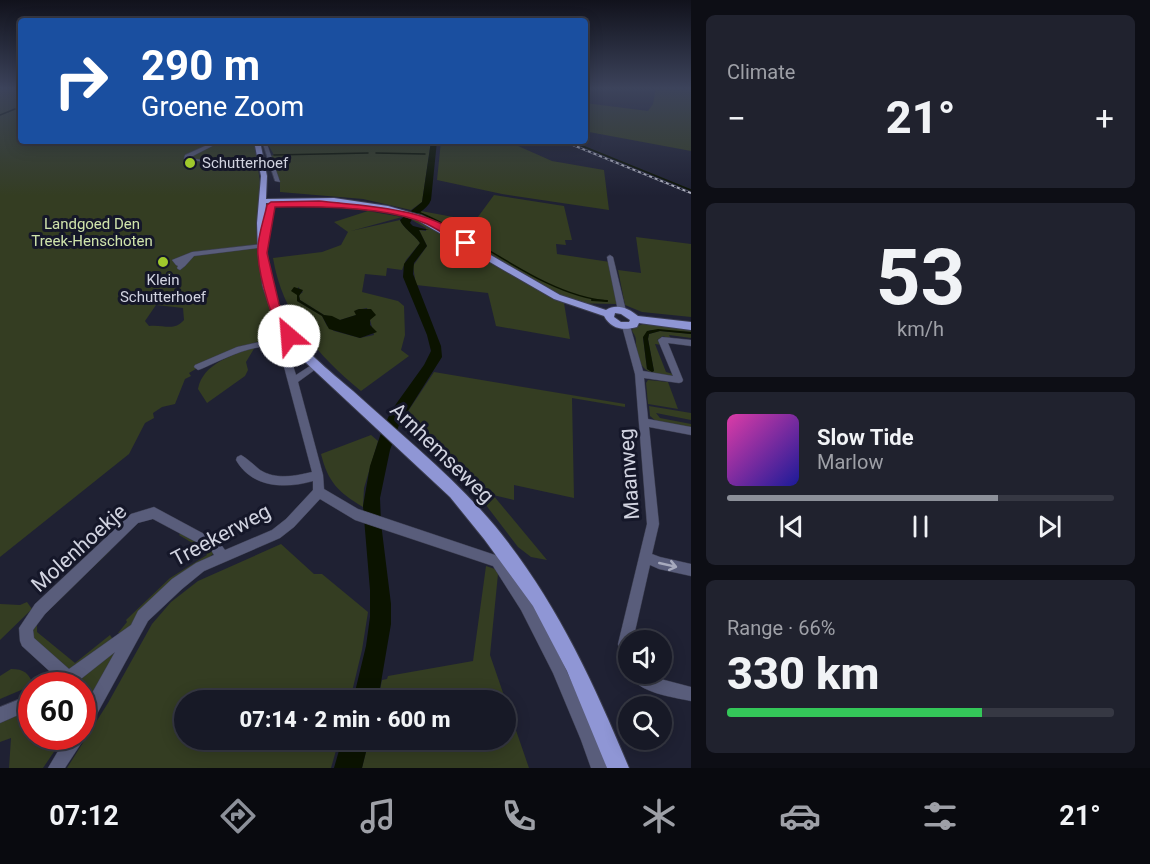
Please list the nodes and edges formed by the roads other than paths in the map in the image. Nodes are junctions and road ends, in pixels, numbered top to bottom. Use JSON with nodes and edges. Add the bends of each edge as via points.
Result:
{"nodes":[{"id":1,"x":213,"y":144,"type":"edge"},
{"id":2,"x":261,"y":144,"type":"edge"},
{"id":3,"x":262,"y":144,"type":"edge"},
{"id":4,"x":262,"y":144,"type":"edge"},
{"id":5,"x":263,"y":169,"type":"junction"},
{"id":6,"x":278,"y":181,"type":"dead end"},
{"id":7,"x":267,"y":203,"type":"junction"},
{"id":8,"x":263,"y":245,"type":"junction"},
{"id":9,"x":610,"y":257,"type":"dead end"},
{"id":10,"x":181,"y":266,"type":"dead end"},
{"id":11,"x":622,"y":311,"type":"junction"},
{"id":12,"x":608,"y":314,"type":"junction"},
{"id":13,"x":630,"y":323,"type":"junction"},
{"id":14,"x":691,"y":326,"type":"edge"},
{"id":15,"x":691,"y":343,"type":"edge"},
{"id":16,"x":316,"y":366,"type":"junction"},
{"id":17,"x":198,"y":368,"type":"dead end"},
{"id":18,"x":639,"y":374,"type":"junction"},
{"id":19,"x":679,"y":380,"type":"junction"},
{"id":20,"x":293,"y":381,"type":"junction"},
{"id":21,"x":691,"y":381,"type":"edge"},
{"id":22,"x":645,"y":422,"type":"junction"},
{"id":23,"x":691,"y":430,"type":"edge"},
{"id":24,"x":241,"y":460,"type":"dead end"},
{"id":25,"x":318,"y":475,"type":"junction"},
{"id":26,"x":319,"y":492,"type":"junction"},
{"id":27,"x":223,"y":557,"type":"junction"},
{"id":28,"x":646,"y":557,"type":"junction"},
{"id":29,"x":691,"y":570,"type":"edge"},
{"id":30,"x":134,"y":629,"type":"junction"},
{"id":31,"x":628,"y":630,"type":"edge"},
{"id":32,"x":55,"y":672,"type":"edge"},
{"id":33,"x":77,"y":672,"type":"edge"},
{"id":34,"x":653,"y":684,"type":"edge"},
{"id":35,"x":691,"y":694,"type":"edge"},
{"id":36,"x":96,"y":703,"type":"edge"},
{"id":37,"x":18,"y":707,"type":"edge"},
{"id":38,"x":0,"y":715,"type":"edge"},
{"id":39,"x":67,"y":750,"type":"edge"},
{"id":40,"x":56,"y":768,"type":"edge"},
{"id":41,"x":599,"y":768,"type":"edge"},
{"id":42,"x":618,"y":768,"type":"edge"}],
"edges":[{"from":1,"to":5,"type":"street","via":[[186,159]]},
{"from":2,"to":5,"type":"main road","name":"Arnhemseweg"},
{"from":3,"to":6,"type":"street"},
{"from":4,"to":7,"type":"main road","name":"Arnhemseweg","via":[[269,162]]},
{"from":5,"to":7,"type":"main road","name":"Arnhemseweg"},
{"from":7,"to":8,"type":"main road","name":"Arnhemseweg"},
{"from":7,"to":12,"type":"main road","via":[[334,200],[423,219],[557,297]]},
{"from":8,"to":10,"type":"street","via":[[192,254],[175,260]]},
{"from":8,"to":16,"type":"main road","name":"Arnhemseweg","via":[[268,287],[280,322]]},
{"from":9,"to":11,"type":"street"},
{"from":11,"to":12,"type":"main road","via":[[612,310]]},
{"from":11,"to":13,"type":"main road"},
{"from":12,"to":13,"type":"main road","via":[[613,322]]},
{"from":13,"to":14,"type":"main road"},
{"from":13,"to":18,"type":"street","name":"Maanweg"},
{"from":15,"to":19,"type":"street","via":[[662,340]]},
{"from":16,"to":20,"type":"street"},
{"from":16,"to":42,"type":"main road","name":"Arnhemseweg","via":[[465,503],[540,600],[574,664]]},
{"from":17,"to":20,"type":"street","via":[[231,352],[279,344],[283,346]]},
{"from":18,"to":19,"type":"street"},
{"from":18,"to":22,"type":"street","name":"Maanweg"},
{"from":19,"to":21,"type":"street"},
{"from":20,"to":25,"type":"street"},
{"from":22,"to":23,"type":"street"},
{"from":22,"to":28,"type":"street","name":"Maanweg","via":[[653,524]]},
{"from":24,"to":25,"type":"street","name":"Treekerweg","via":[[257,476],[268,480],[288,482]]},
{"from":25,"to":26,"type":"street"},
{"from":26,"to":27,"type":"street","name":"Treekerweg","via":[[276,534]]},
{"from":26,"to":41,"type":"street","via":[[356,514],[497,561],[526,605],[558,668]]},
{"from":27,"to":30,"type":"street","name":"Treekerweg","via":[[200,567],[177,584]]},
{"from":27,"to":32,"type":"street","name":"Molenhoekje","via":[[215,546],[154,513],[135,518],[40,609],[26,628],[27,641]]},
{"from":28,"to":29,"type":"street","one_way":true},
{"from":28,"to":31,"type":"street","name":"Maanweg"},
{"from":30,"to":33,"type":"street"},
{"from":30,"to":36,"type":"street","name":"Treekerweg"},
{"from":34,"to":35,"type":"street"},
{"from":37,"to":38,"type":"street"},
{"from":39,"to":40,"type":"street"}]}
